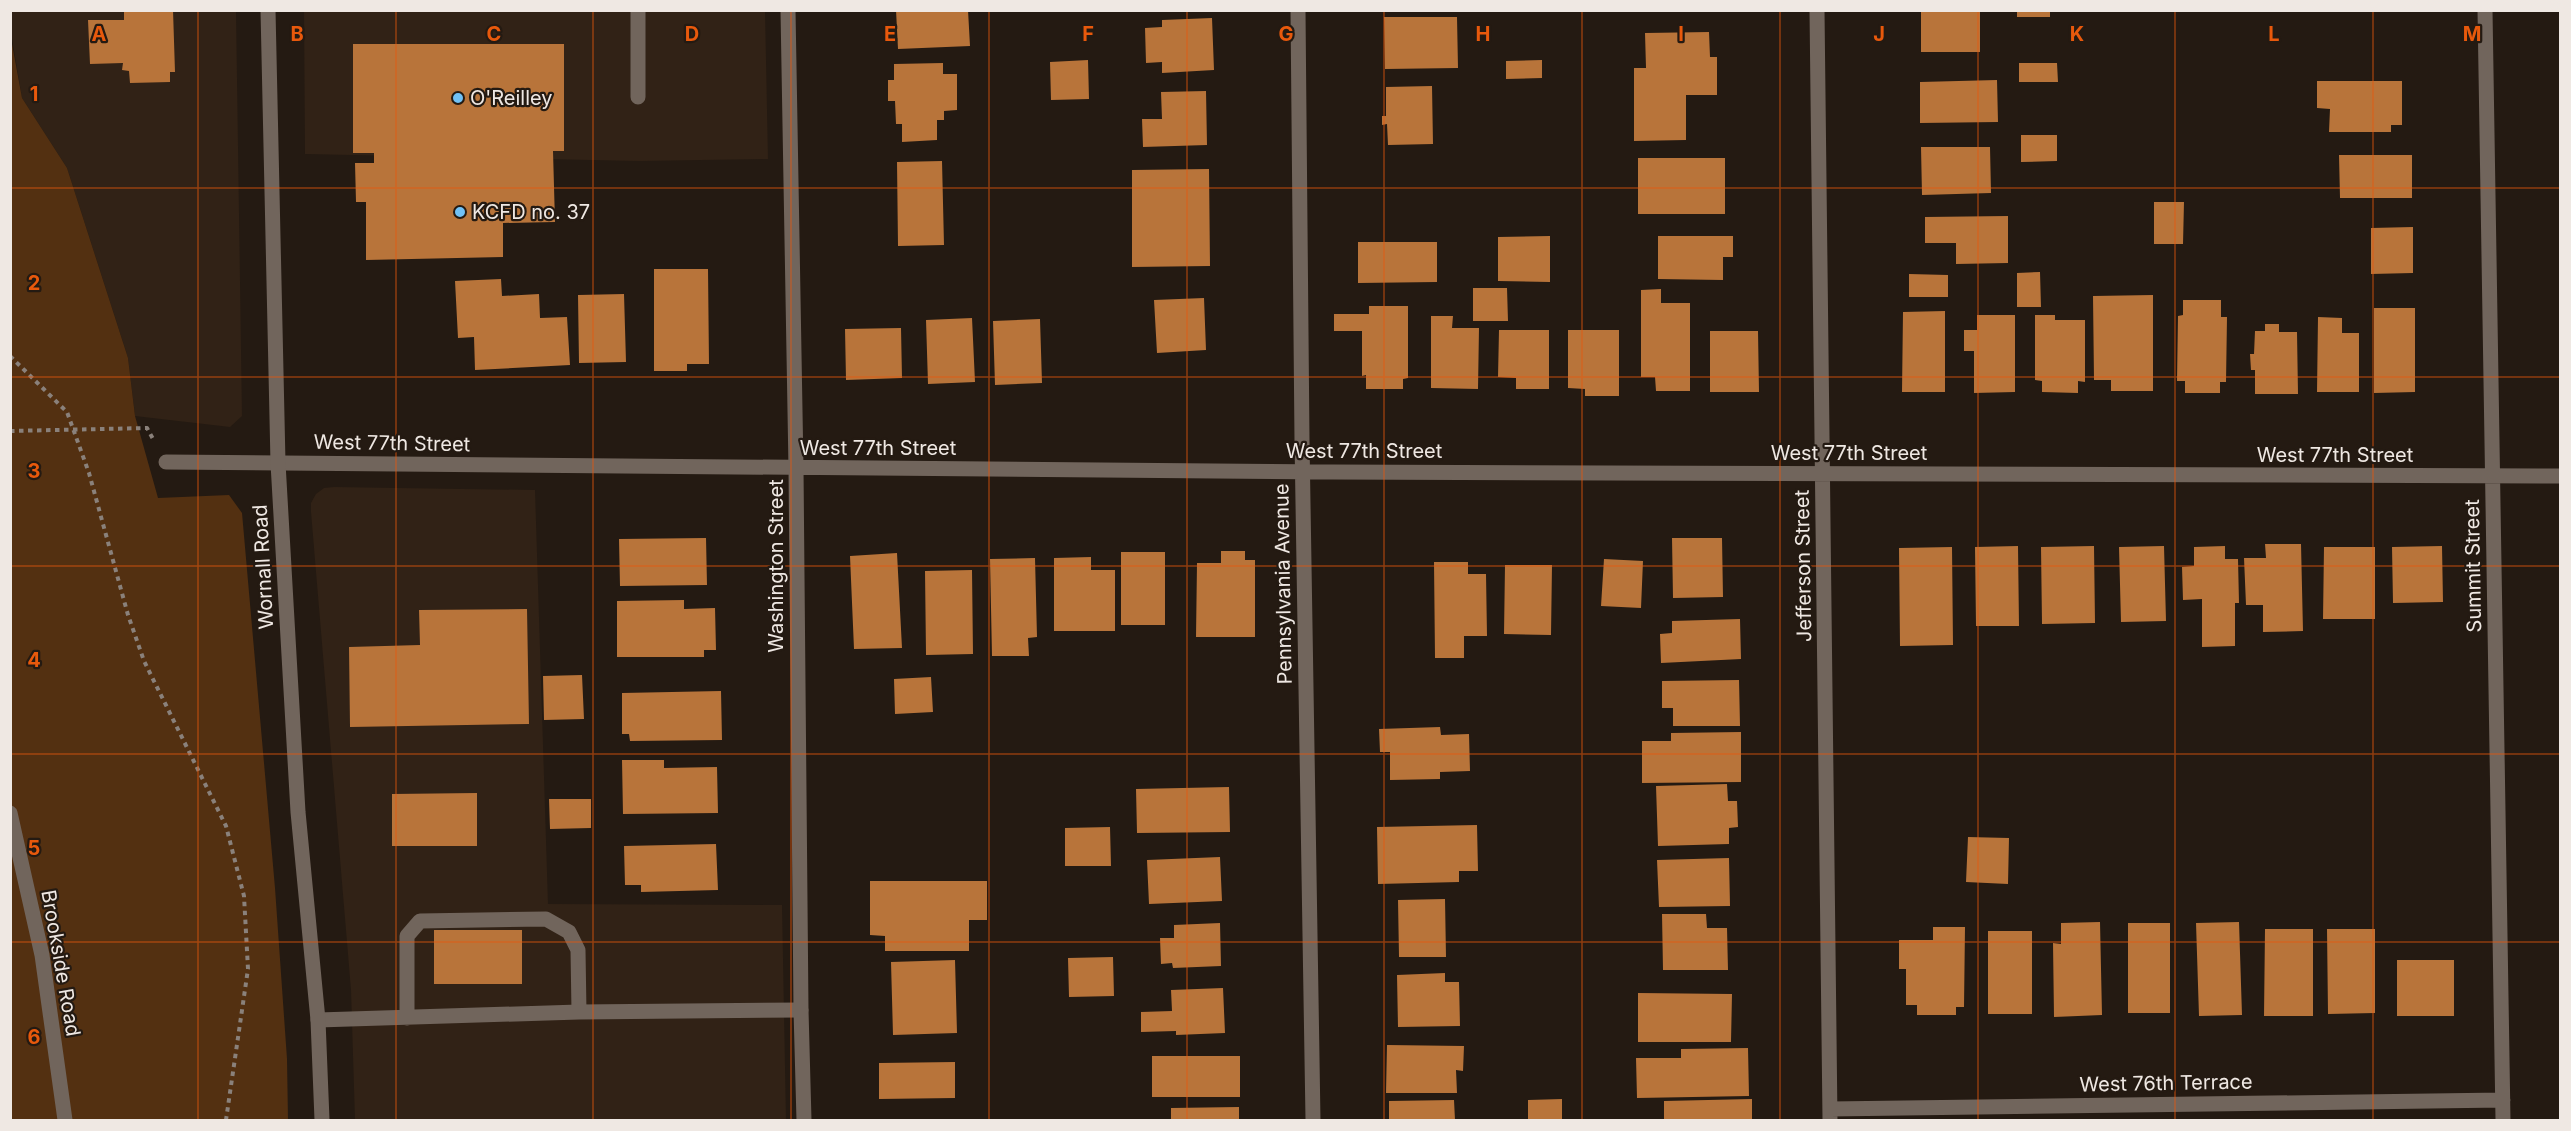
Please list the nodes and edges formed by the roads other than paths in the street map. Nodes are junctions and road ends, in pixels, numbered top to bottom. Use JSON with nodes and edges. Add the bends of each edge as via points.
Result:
{"nodes":[{"id":1,"x":268,"y":10,"type":"edge"},
{"id":2,"x":638,"y":10,"type":"edge"},
{"id":3,"x":788,"y":10,"type":"edge"},
{"id":4,"x":1299,"y":10,"type":"edge"},
{"id":5,"x":1817,"y":10,"type":"edge"},
{"id":6,"x":2486,"y":10,"type":"edge"},
{"id":7,"x":638,"y":98,"type":"dead end"},
{"id":8,"x":166,"y":462,"type":"dead end"},
{"id":9,"x":278,"y":463,"type":"junction"},
{"id":10,"x":796,"y":468,"type":"junction"},
{"id":11,"x":1302,"y":472,"type":"junction"},
{"id":12,"x":1824,"y":474,"type":"junction"},
{"id":13,"x":2493,"y":476,"type":"junction"},
{"id":14,"x":2560,"y":476,"type":"edge"},
{"id":15,"x":10,"y":813,"type":"edge"},
{"id":16,"x":801,"y":1010,"type":"junction"},
{"id":17,"x":579,"y":1012,"type":"junction"},
{"id":18,"x":407,"y":1018,"type":"junction"},
{"id":19,"x":318,"y":1020,"type":"junction"},
{"id":20,"x":2503,"y":1100,"type":"junction"},
{"id":21,"x":1830,"y":1115,"type":"edge"},
{"id":22,"x":64,"y":1120,"type":"edge"},
{"id":23,"x":322,"y":1120,"type":"edge"},
{"id":24,"x":804,"y":1120,"type":"edge"},
{"id":25,"x":1313,"y":1120,"type":"edge"},
{"id":26,"x":2503,"y":1120,"type":"edge"}],
"edges":[{"from":1,"to":9,"type":"street","name":"Wornall Road"},
{"from":2,"to":7,"type":"street"},
{"from":3,"to":10,"type":"street","name":"Washington Street"},
{"from":4,"to":11,"type":"street","name":"Pennsylvania Avenue"},
{"from":5,"to":12,"type":"street","name":"Jefferson Street"},
{"from":6,"to":13,"type":"street","name":"Summit Street"},
{"from":8,"to":9,"type":"street","name":"West 77th Street"},
{"from":9,"to":10,"type":"street","name":"West 77th Street"},
{"from":9,"to":19,"type":"street","name":"Wornall Road","via":[[298,812]]},
{"from":10,"to":11,"type":"street","name":"West 77th Street"},
{"from":10,"to":16,"type":"street","name":"Washington Street"},
{"from":11,"to":12,"type":"street","name":"West 77th Street"},
{"from":11,"to":25,"type":"street","name":"Pennsylvania Avenue"},
{"from":12,"to":13,"type":"street","name":"West 77th Street"},
{"from":12,"to":21,"type":"street","name":"Jefferson Street"},
{"from":13,"to":14,"type":"street","name":"West 77th Street"},
{"from":13,"to":20,"type":"street","name":"Summit Street"},
{"from":15,"to":22,"type":"street","name":"Brookside Road","via":[[42,954]]},
{"from":16,"to":17,"type":"street"},
{"from":16,"to":24,"type":"street","name":"Washington Street"},
{"from":17,"to":18,"type":"street"},
{"from":17,"to":18,"type":"street","via":[[578,950],[569,932],[546,919],[420,921],[407,936]]},
{"from":18,"to":19,"type":"street"},
{"from":19,"to":23,"type":"street","name":"Wornall Road"},
{"from":20,"to":21,"type":"street","name":"West 76th Terrace"},
{"from":20,"to":26,"type":"street","name":"Summit Street"}]}
